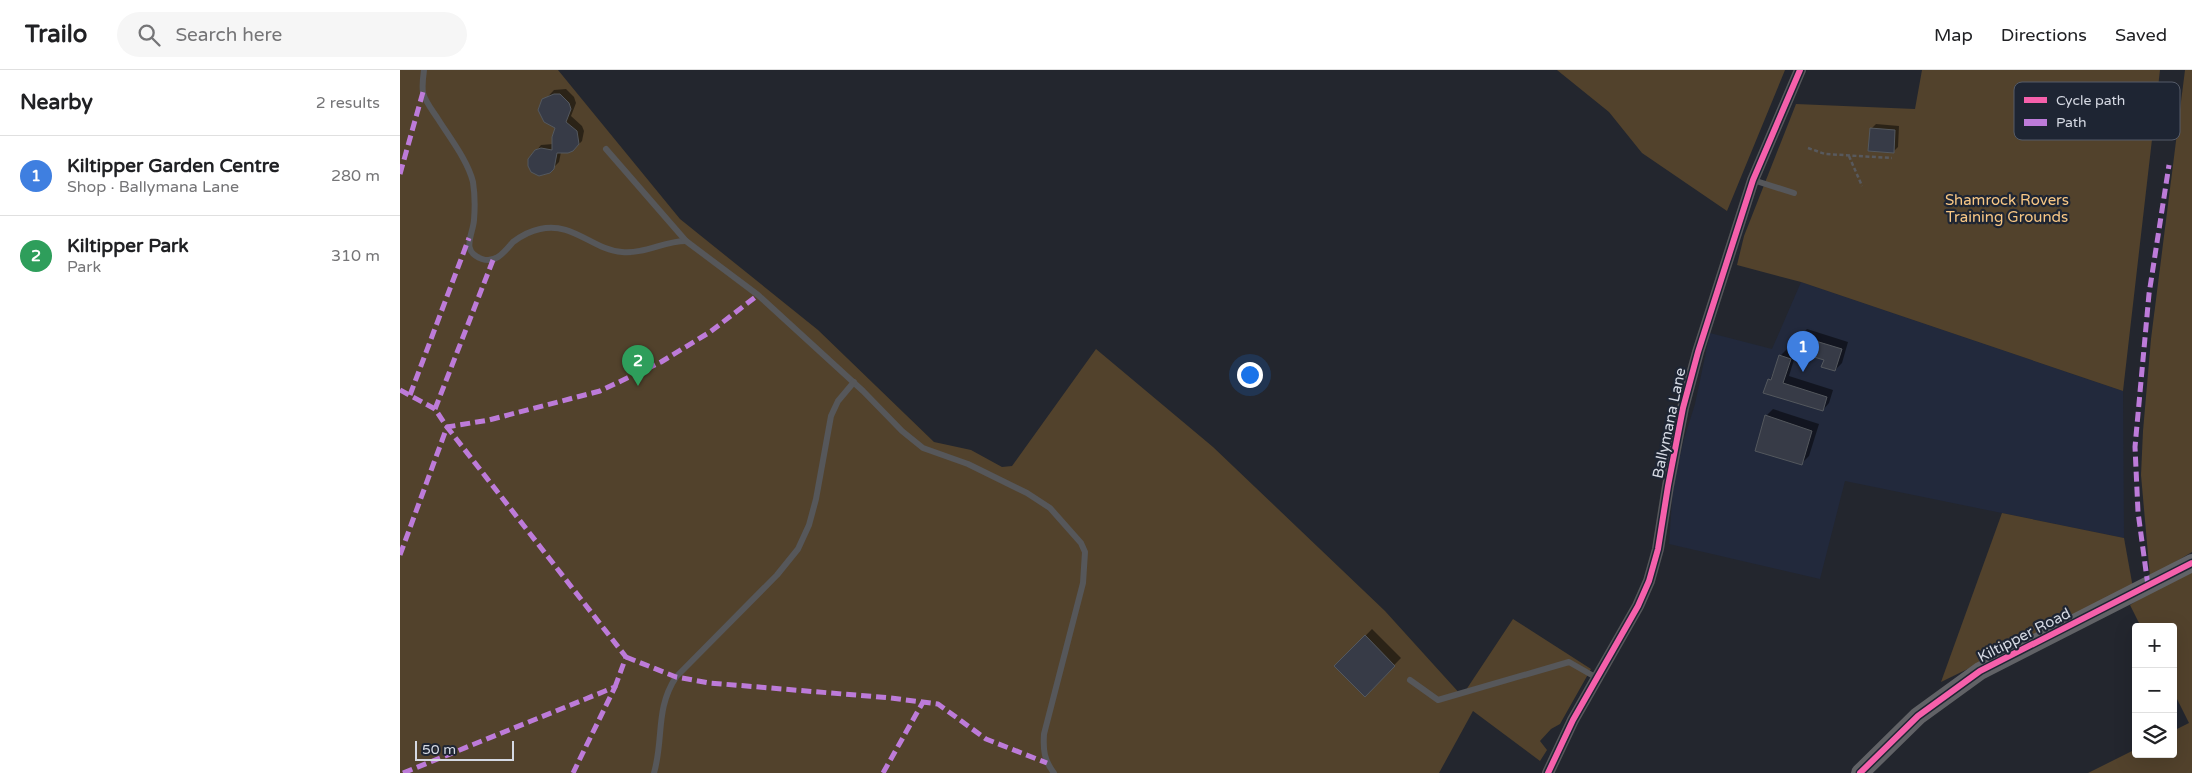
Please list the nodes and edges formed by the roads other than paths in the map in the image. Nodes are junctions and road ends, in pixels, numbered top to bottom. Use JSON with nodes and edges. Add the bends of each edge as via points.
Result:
{"nodes":[{"id":1,"x":424,"y":70,"type":"edge"},
{"id":2,"x":1800,"y":70,"type":"edge"},
{"id":3,"x":606,"y":149,"type":"dead end"},
{"id":4,"x":1753,"y":180,"type":"junction"},
{"id":5,"x":1794,"y":193,"type":"dead end"},
{"id":6,"x":686,"y":242,"type":"junction"},
{"id":7,"x":854,"y":382,"type":"junction"},
{"id":8,"x":2192,"y":563,"type":"edge"},
{"id":9,"x":1597,"y":678,"type":"junction"},
{"id":10,"x":1410,"y":680,"type":"dead end"},
{"id":11,"x":654,"y":773,"type":"edge"},
{"id":12,"x":1054,"y":773,"type":"edge"},
{"id":13,"x":1548,"y":773,"type":"edge"},
{"id":14,"x":1860,"y":773,"type":"edge"}],
"edges":[{"from":1,"to":6,"type":"lane","via":[[423,92],[428,104],[472,181],[474,224],[469,238],[474,255],[493,260],[526,233],[542,228],[561,228],[621,252],[642,252],[675,241]]},
{"from":2,"to":4,"type":"street","name":"Ballymana Lane"},
{"from":3,"to":6,"type":"lane"},
{"from":4,"to":5,"type":"lane"},
{"from":4,"to":9,"type":"street","name":"Ballymana Lane","via":[[1700,342],[1685,399],[1658,549],[1649,581]]},
{"from":6,"to":7,"type":"lane","via":[[758,295]]},
{"from":7,"to":11,"type":"lane","via":[[838,401],[831,416],[816,500],[798,549],[668,688],[662,707]]},
{"from":7,"to":12,"type":"lane","via":[[923,448],[968,464],[1027,492],[1050,508],[1081,543],[1085,552],[1083,583],[1044,734],[1043,750]]},
{"from":8,"to":14,"type":"street","name":"Kiltipper Road","via":[[1980,671],[1918,716]]},
{"from":9,"to":10,"type":"lane","via":[[1569,662],[1438,700]]},
{"from":9,"to":13,"type":"street","name":"Ballymana Lane"}]}
